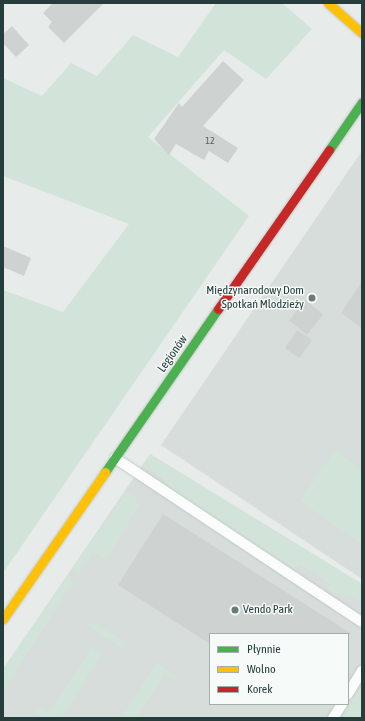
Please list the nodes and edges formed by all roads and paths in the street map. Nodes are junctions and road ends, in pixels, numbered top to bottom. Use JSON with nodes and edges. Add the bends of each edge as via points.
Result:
{"nodes":[{"id":1,"x":328,"y":3,"type":"edge"},
{"id":2,"x":362,"y":33,"type":"edge"},
{"id":3,"x":362,"y":102,"type":"edge"},
{"id":4,"x":115,"y":458,"type":"junction"},
{"id":5,"x":3,"y":619,"type":"edge"},
{"id":6,"x":362,"y":622,"type":"edge"},
{"id":7,"x":362,"y":671,"type":"edge"},
{"id":8,"x":349,"y":692,"type":"edge"},
{"id":9,"x":341,"y":705,"type":"edge"},
{"id":10,"x":333,"y":718,"type":"edge"}],
"edges":[{"from":1,"to":2,"type":"main road"},
{"from":3,"to":4,"type":"main road","name":"Legionów"},
{"from":4,"to":5,"type":"main road","name":"Legionów"},
{"from":4,"to":6,"type":"lane"},
{"from":7,"to":8,"type":"lane"},
{"from":9,"to":10,"type":"lane"}]}
